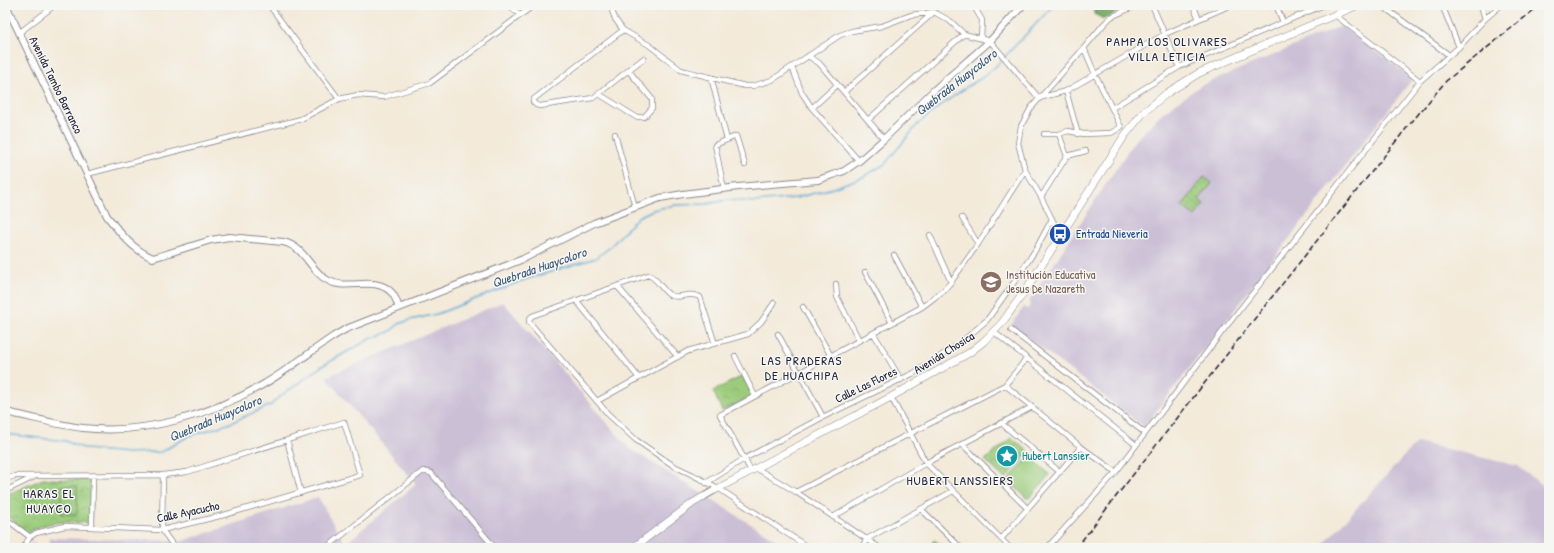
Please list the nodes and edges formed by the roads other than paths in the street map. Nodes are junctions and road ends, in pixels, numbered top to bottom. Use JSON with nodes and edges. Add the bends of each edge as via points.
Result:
{"nodes":[{"id":1,"x":6,"y":5,"type":"edge"},
{"id":2,"x":55,"y":5,"type":"edge"},
{"id":3,"x":269,"y":5,"type":"edge"},
{"id":4,"x":509,"y":5,"type":"edge"},
{"id":5,"x":534,"y":5,"type":"edge"},
{"id":6,"x":610,"y":5,"type":"edge"},
{"id":7,"x":973,"y":5,"type":"edge"},
{"id":8,"x":1023,"y":5,"type":"edge"},
{"id":9,"x":1137,"y":5,"type":"edge"},
{"id":10,"x":1152,"y":5,"type":"edge"},
{"id":11,"x":1193,"y":5,"type":"edge"},
{"id":12,"x":1231,"y":5,"type":"edge"},
{"id":13,"x":1276,"y":5,"type":"edge"},
{"id":14,"x":1324,"y":5,"type":"edge"},
{"id":15,"x":1358,"y":5,"type":"edge"},
{"id":16,"x":1381,"y":5,"type":"edge"},
{"id":17,"x":1442,"y":5,"type":"edge"},
{"id":18,"x":1481,"y":5,"type":"edge"},
{"id":19,"x":1501,"y":5,"type":"edge"},
{"id":20,"x":934,"y":12,"type":"junction"},
{"id":21,"x":520,"y":15,"type":"junction"},
{"id":22,"x":1335,"y":15,"type":"junction"},
{"id":23,"x":1199,"y":19,"type":"junction"},
{"id":24,"x":1486,"y":19,"type":"junction"},
{"id":25,"x":1283,"y":22,"type":"junction"},
{"id":26,"x":623,"y":30,"type":"junction"},
{"id":27,"x":19,"y":33,"type":"junction"},
{"id":28,"x":964,"y":34,"type":"junction"},
{"id":29,"x":1165,"y":34,"type":"junction"},
{"id":30,"x":981,"y":38,"type":"junction"},
{"id":31,"x":990,"y":41,"type":"junction"},
{"id":32,"x":1458,"y":47,"type":"junction"},
{"id":33,"x":1084,"y":48,"type":"junction"},
{"id":34,"x":1449,"y":55,"type":"junction"},
{"id":35,"x":808,"y":56,"type":"junction"},
{"id":36,"x":644,"y":58,"type":"dead end"},
{"id":37,"x":1179,"y":66,"type":"junction"},
{"id":38,"x":792,"y":67,"type":"junction"},
{"id":39,"x":628,"y":70,"type":"junction"},
{"id":40,"x":1095,"y":74,"type":"junction"},
{"id":41,"x":711,"y":78,"type":"junction"},
{"id":42,"x":1420,"y":81,"type":"junction"},
{"id":43,"x":838,"y":85,"type":"junction"},
{"id":44,"x":1066,"y":91,"type":"junction"},
{"id":45,"x":844,"y":92,"type":"junction"},
{"id":46,"x":599,"y":94,"type":"junction"},
{"id":47,"x":1039,"y":98,"type":"junction"},
{"id":48,"x":339,"y":99,"type":"junction"},
{"id":49,"x":812,"y":108,"type":"junction"},
{"id":50,"x":1112,"y":108,"type":"junction"},
{"id":51,"x":868,"y":120,"type":"junction"},
{"id":52,"x":615,"y":134,"type":"dead end"},
{"id":53,"x":1044,"y":134,"type":"dead end"},
{"id":54,"x":1059,"y":134,"type":"junction"},
{"id":55,"x":1078,"y":134,"type":"junction"},
{"id":56,"x":884,"y":139,"type":"junction"},
{"id":57,"x":727,"y":140,"type":"junction"},
{"id":58,"x":1086,"y":151,"type":"dead end"},
{"id":59,"x":1067,"y":156,"type":"junction"},
{"id":60,"x":859,"y":161,"type":"junction"},
{"id":61,"x":745,"y":165,"type":"dead end"},
{"id":62,"x":1025,"y":170,"type":"junction"},
{"id":63,"x":87,"y":174,"type":"junction"},
{"id":64,"x":724,"y":189,"type":"junction"},
{"id":65,"x":1041,"y":197,"type":"junction"},
{"id":66,"x":635,"y":207,"type":"junction"},
{"id":67,"x":962,"y":218,"type":"dead end"},
{"id":68,"x":1052,"y":219,"type":"junction"},
{"id":69,"x":930,"y":235,"type":"dead end"},
{"id":70,"x":1060,"y":235,"type":"junction"},
{"id":71,"x":978,"y":244,"type":"junction"},
{"id":72,"x":894,"y":255,"type":"dead end"},
{"id":73,"x":865,"y":272,"type":"dead end"},
{"id":74,"x":951,"y":282,"type":"junction"},
{"id":75,"x":836,"y":284,"type":"dead end"},
{"id":76,"x":617,"y":286,"type":"junction"},
{"id":77,"x":576,"y":300,"type":"junction"},
{"id":78,"x":774,"y":303,"type":"dead end"},
{"id":79,"x":803,"y":307,"type":"dead end"},
{"id":80,"x":922,"y":307,"type":"junction"},
{"id":81,"x":399,"y":308,"type":"junction"},
{"id":82,"x":892,"y":323,"type":"junction"},
{"id":83,"x":1011,"y":330,"type":"dead end"},
{"id":84,"x":994,"y":332,"type":"junction"},
{"id":85,"x":778,"y":334,"type":"dead end"},
{"id":86,"x":874,"y":334,"type":"junction"},
{"id":87,"x":859,"y":340,"type":"junction"},
{"id":88,"x":715,"y":344,"type":"junction"},
{"id":89,"x":735,"y":356,"type":"dead end"},
{"id":90,"x":831,"y":356,"type":"junction"},
{"id":91,"x":678,"y":357,"type":"junction"},
{"id":92,"x":1027,"y":358,"type":"junction"},
{"id":93,"x":799,"y":373,"type":"junction"},
{"id":94,"x":639,"y":378,"type":"junction"},
{"id":95,"x":901,"y":380,"type":"junction"},
{"id":96,"x":1005,"y":385,"type":"junction"},
{"id":97,"x":755,"y":396,"type":"junction"},
{"id":98,"x":891,"y":397,"type":"junction"},
{"id":99,"x":597,"y":400,"type":"junction"},
{"id":100,"x":1032,"y":407,"type":"junction"},
{"id":101,"x":5,"y":412,"type":"edge"},
{"id":102,"x":822,"y":417,"type":"junction"},
{"id":103,"x":1002,"y":424,"type":"junction"},
{"id":104,"x":909,"y":433,"type":"junction"},
{"id":105,"x":1145,"y":433,"type":"junction"},
{"id":106,"x":287,"y":440,"type":"junction"},
{"id":107,"x":962,"y":444,"type":"junction"},
{"id":108,"x":1136,"y":445,"type":"junction"},
{"id":109,"x":1081,"y":447,"type":"junction"},
{"id":110,"x":744,"y":458,"type":"junction"},
{"id":111,"x":926,"y":463,"type":"junction"},
{"id":112,"x":753,"y":470,"type":"junction"},
{"id":113,"x":1060,"y":472,"type":"junction"},
{"id":114,"x":1116,"y":472,"type":"junction"},
{"id":115,"x":163,"y":475,"type":"junction"},
{"id":116,"x":35,"y":476,"type":"junction"},
{"id":117,"x":93,"y":476,"type":"junction"},
{"id":118,"x":5,"y":479,"type":"edge"},
{"id":119,"x":706,"y":482,"type":"junction"},
{"id":120,"x":716,"y":489,"type":"junction"},
{"id":121,"x":5,"y":491,"type":"edge"},
{"id":122,"x":953,"y":491,"type":"junction"},
{"id":123,"x":796,"y":492,"type":"junction"},
{"id":124,"x":301,"y":493,"type":"junction"},
{"id":125,"x":704,"y":497,"type":"joint"},
{"id":126,"x":921,"y":509,"type":"junction"},
{"id":127,"x":1028,"y":509,"type":"junction"},
{"id":128,"x":833,"y":517,"type":"junction"},
{"id":129,"x":5,"y":518,"type":"edge"},
{"id":130,"x":92,"y":527,"type":"junction"},
{"id":131,"x":162,"y":530,"type":"junction"},
{"id":132,"x":30,"y":537,"type":"junction"},
{"id":133,"x":866,"y":539,"type":"junction"},
{"id":134,"x":1001,"y":539,"type":"junction"},
{"id":135,"x":23,"y":548,"type":"edge"},
{"id":136,"x":176,"y":548,"type":"edge"},
{"id":137,"x":326,"y":548,"type":"edge"},
{"id":138,"x":495,"y":548,"type":"edge"},
{"id":139,"x":633,"y":548,"type":"edge"},
{"id":140,"x":809,"y":548,"type":"edge"},
{"id":141,"x":861,"y":548,"type":"edge"},
{"id":142,"x":880,"y":548,"type":"edge"},
{"id":143,"x":961,"y":548,"type":"edge"},
{"id":144,"x":1010,"y":548,"type":"edge"},
{"id":145,"x":1047,"y":548,"type":"edge"}],
"edges":[{"from":1,"to":27,"type":"main road","name":"Avenida Tambo Barranco"},
{"from":2,"to":27,"type":"street"},
{"from":3,"to":48,"type":"street"},
{"from":4,"to":21,"type":"street"},
{"from":5,"to":21,"type":"street"},
{"from":6,"to":26,"type":"street","via":[[615,19]]},
{"from":7,"to":30,"type":"street","via":[[982,20]]},
{"from":8,"to":31,"type":"main road"},
{"from":9,"to":33,"type":"street","via":[[1111,17]]},
{"from":10,"to":29,"type":"street"},
{"from":11,"to":23,"type":"street"},
{"from":12,"to":23,"type":"street"},
{"from":13,"to":25,"type":"street"},
{"from":14,"to":25,"type":"street"},
{"from":15,"to":22,"type":"main road","name":"Avenida Chosica"},
{"from":16,"to":34,"type":"street"},
{"from":17,"to":32,"type":"street"},
{"from":18,"to":24,"type":"street"},
{"from":19,"to":24,"type":"street"},
{"from":20,"to":28,"type":"street","via":[[950,21]]},
{"from":20,"to":35,"type":"street","via":[[911,15],[882,26],[840,35]]},
{"from":20,"to":45,"type":"street"},
{"from":21,"to":48,"type":"street","via":[[430,83],[384,97],[358,95]]},
{"from":22,"to":42,"type":"street"},
{"from":22,"to":70,"type":"main road","name":"Avenida Chosica","via":[[1199,73],[1167,93],[1125,135]]},
{"from":23,"to":29,"type":"street"},
{"from":24,"to":32,"type":"street"},
{"from":25,"to":37,"type":"street"},
{"from":26,"to":41,"type":"street","via":[[649,45],[681,70]]},
{"from":26,"to":46,"type":"street","via":[[534,98],[533,102],[540,106],[593,98]]},
{"from":27,"to":63,"type":"main road","name":"Avenida Tambo Barranco"},
{"from":28,"to":30,"type":"street"},
{"from":28,"to":51,"type":"street"},
{"from":29,"to":37,"type":"street"},
{"from":29,"to":40,"type":"street"},
{"from":30,"to":31,"type":"street"},
{"from":31,"to":47,"type":"street"},
{"from":31,"to":56,"type":"main road","via":[[934,90]]},
{"from":32,"to":34,"type":"street"},
{"from":33,"to":40,"type":"street"},
{"from":33,"to":47,"type":"street"},
{"from":34,"to":42,"type":"street"},
{"from":35,"to":38,"type":"street"},
{"from":35,"to":43,"type":"street","via":[[819,63]]},
{"from":36,"to":39,"type":"street"},
{"from":37,"to":50,"type":"street"},
{"from":38,"to":41,"type":"street","via":[[772,80],[753,86]]},
{"from":38,"to":49,"type":"street","via":[[802,93]]},
{"from":39,"to":46,"type":"street"},
{"from":39,"to":46,"type":"street","via":[[652,99],[652,108],[644,117],[636,117]]},
{"from":40,"to":44,"type":"street"},
{"from":40,"to":50,"type":"street"},
{"from":41,"to":57,"type":"street"},
{"from":42,"to":105,"type":"street"},
{"from":43,"to":45,"type":"street"},
{"from":43,"to":49,"type":"street"},
{"from":44,"to":47,"type":"street"},
{"from":44,"to":55,"type":"street"},
{"from":45,"to":51,"type":"street"},
{"from":47,"to":62,"type":"street","via":[[1021,126],[1018,143]]},
{"from":48,"to":63,"type":"street","via":[[301,119]]},
{"from":49,"to":60,"type":"street"},
{"from":50,"to":55,"type":"street","via":[[1121,128],[1111,133]]},
{"from":51,"to":56,"type":"street"},
{"from":52,"to":66,"type":"street"},
{"from":53,"to":54,"type":"street"},
{"from":54,"to":55,"type":"street","via":[[1068,131]]},
{"from":54,"to":59,"type":"street"},
{"from":56,"to":60,"type":"main road"},
{"from":57,"to":61,"type":"street","via":[[736,136]]},
{"from":57,"to":64,"type":"street","via":[[715,145]]},
{"from":58,"to":59,"type":"street"},
{"from":59,"to":65,"type":"street"},
{"from":60,"to":64,"type":"main road","via":[[844,171],[818,180]]},
{"from":62,"to":65,"type":"street"},
{"from":62,"to":71,"type":"street"},
{"from":63,"to":81,"type":"main road","name":"Avenida Tambo Barranco","via":[[108,216],[124,238],[148,256],[153,258],[229,237],[291,243],[322,277],[330,282],[377,284],[392,292]]},
{"from":64,"to":66,"type":"main road","via":[[660,198]]},
{"from":65,"to":68,"type":"street"},
{"from":66,"to":81,"type":"main road","via":[[594,223],[523,259]]},
{"from":67,"to":71,"type":"street"},
{"from":68,"to":70,"type":"street"},
{"from":68,"to":95,"type":"street","name":"Calle Las Flores","via":[[1036,249],[987,320],[958,345]]},
{"from":69,"to":74,"type":"street"},
{"from":70,"to":84,"type":"main road","name":"Avenida Chosica","via":[[1010,314]]},
{"from":71,"to":74,"type":"street"},
{"from":72,"to":80,"type":"street"},
{"from":73,"to":82,"type":"street"},
{"from":74,"to":80,"type":"street"},
{"from":75,"to":87,"type":"street","via":[[837,297]]},
{"from":76,"to":77,"type":"street"},
{"from":76,"to":88,"type":"street","via":[[648,275],[656,279],[668,294],[694,294],[700,297]]},
{"from":76,"to":91,"type":"street"},
{"from":77,"to":94,"type":"street"},
{"from":77,"to":99,"type":"street","via":[[532,316],[529,322]]},
{"from":78,"to":88,"type":"street","via":[[761,322],[748,334]]},
{"from":79,"to":90,"type":"street"},
{"from":80,"to":82,"type":"street"},
{"from":81,"to":101,"type":"main road","via":[[346,329],[265,383],[233,401],[161,423],[132,428],[98,429]]},
{"from":82,"to":86,"type":"street"},
{"from":83,"to":105,"type":"street"},
{"from":84,"to":92,"type":"street"},
{"from":84,"to":98,"type":"main road","name":"Avenida Chosica","via":[[969,353]]},
{"from":85,"to":93,"type":"street"},
{"from":86,"to":87,"type":"street"},
{"from":86,"to":95,"type":"street"},
{"from":87,"to":90,"type":"street"},
{"from":88,"to":91,"type":"street","via":[[688,351]]},
{"from":89,"to":97,"type":"street"},
{"from":90,"to":93,"type":"street"},
{"from":91,"to":94,"type":"street"},
{"from":92,"to":96,"type":"street"},
{"from":92,"to":108,"type":"street"},
{"from":93,"to":97,"type":"street"},
{"from":93,"to":102,"type":"street"},
{"from":94,"to":99,"type":"street"},
{"from":95,"to":102,"type":"street","name":"Calle Las Flores"},
{"from":96,"to":100,"type":"street"},
{"from":96,"to":104,"type":"street"},
{"from":97,"to":110,"type":"street","via":[[720,415]]},
{"from":98,"to":104,"type":"street"},
{"from":98,"to":112,"type":"main road","name":"Avenida Chosica"},
{"from":99,"to":119,"type":"street","via":[[636,440],[674,466]]},
{"from":100,"to":103,"type":"street"},
{"from":100,"to":109,"type":"street"},
{"from":102,"to":110,"type":"street","name":"Calle Las Flores"},
{"from":103,"to":107,"type":"street"},
{"from":103,"to":113,"type":"street"},
{"from":104,"to":111,"type":"street"},
{"from":104,"to":123,"type":"street"},
{"from":105,"to":108,"type":"street"},
{"from":106,"to":115,"type":"street","via":[[187,472]]},
{"from":106,"to":124,"type":"street"},
{"from":106,"to":124,"type":"street","name":"Calle Ayacucho","via":[[344,422],[360,474]]},
{"from":107,"to":111,"type":"street"},
{"from":107,"to":127,"type":"street"},
{"from":108,"to":114,"type":"street"},
{"from":109,"to":113,"type":"street"},
{"from":109,"to":114,"type":"street"},
{"from":110,"to":112,"type":"street"},
{"from":110,"to":119,"type":"street","name":"Calle Las Flores"},
{"from":111,"to":122,"type":"street"},
{"from":111,"to":128,"type":"street"},
{"from":112,"to":120,"type":"main road","name":"Avenida Chosica"},
{"from":112,"to":123,"type":"street"},
{"from":113,"to":127,"type":"street"},
{"from":114,"to":145,"type":"street"},
{"from":115,"to":117,"type":"street"},
{"from":115,"to":131,"type":"street"},
{"from":116,"to":117,"type":"street"},
{"from":116,"to":118,"type":"street"},
{"from":116,"to":121,"type":"street"},
{"from":117,"to":130,"type":"street"},
{"from":119,"to":120,"type":"street"},
{"from":120,"to":125,"type":"main road","name":"Avenida Chosica"},
{"from":120,"to":140,"type":"street"},
{"from":122,"to":126,"type":"street"},
{"from":122,"to":134,"type":"street"},
{"from":123,"to":128,"type":"street"},
{"from":124,"to":131,"type":"street","name":"Calle Ayacucho"},
{"from":125,"to":139,"type":"main road","name":"Avenida Chosica"},
{"from":126,"to":133,"type":"street"},
{"from":126,"to":143,"type":"street"},
{"from":127,"to":134,"type":"street"},
{"from":128,"to":133,"type":"street"},
{"from":129,"to":132,"type":"street"},
{"from":130,"to":131,"type":"street","name":"Calle Ayacucho"},
{"from":130,"to":132,"type":"street","name":"Calle Ayacucho","via":[[65,526],[36,533]]},
{"from":131,"to":136,"type":"street"},
{"from":132,"to":135,"type":"street"},
{"from":133,"to":141,"type":"street"},
{"from":133,"to":142,"type":"street"},
{"from":134,"to":144,"type":"street"},
{"from":137,"to":138,"type":"street","via":[[423,471],[431,473]]}]}
